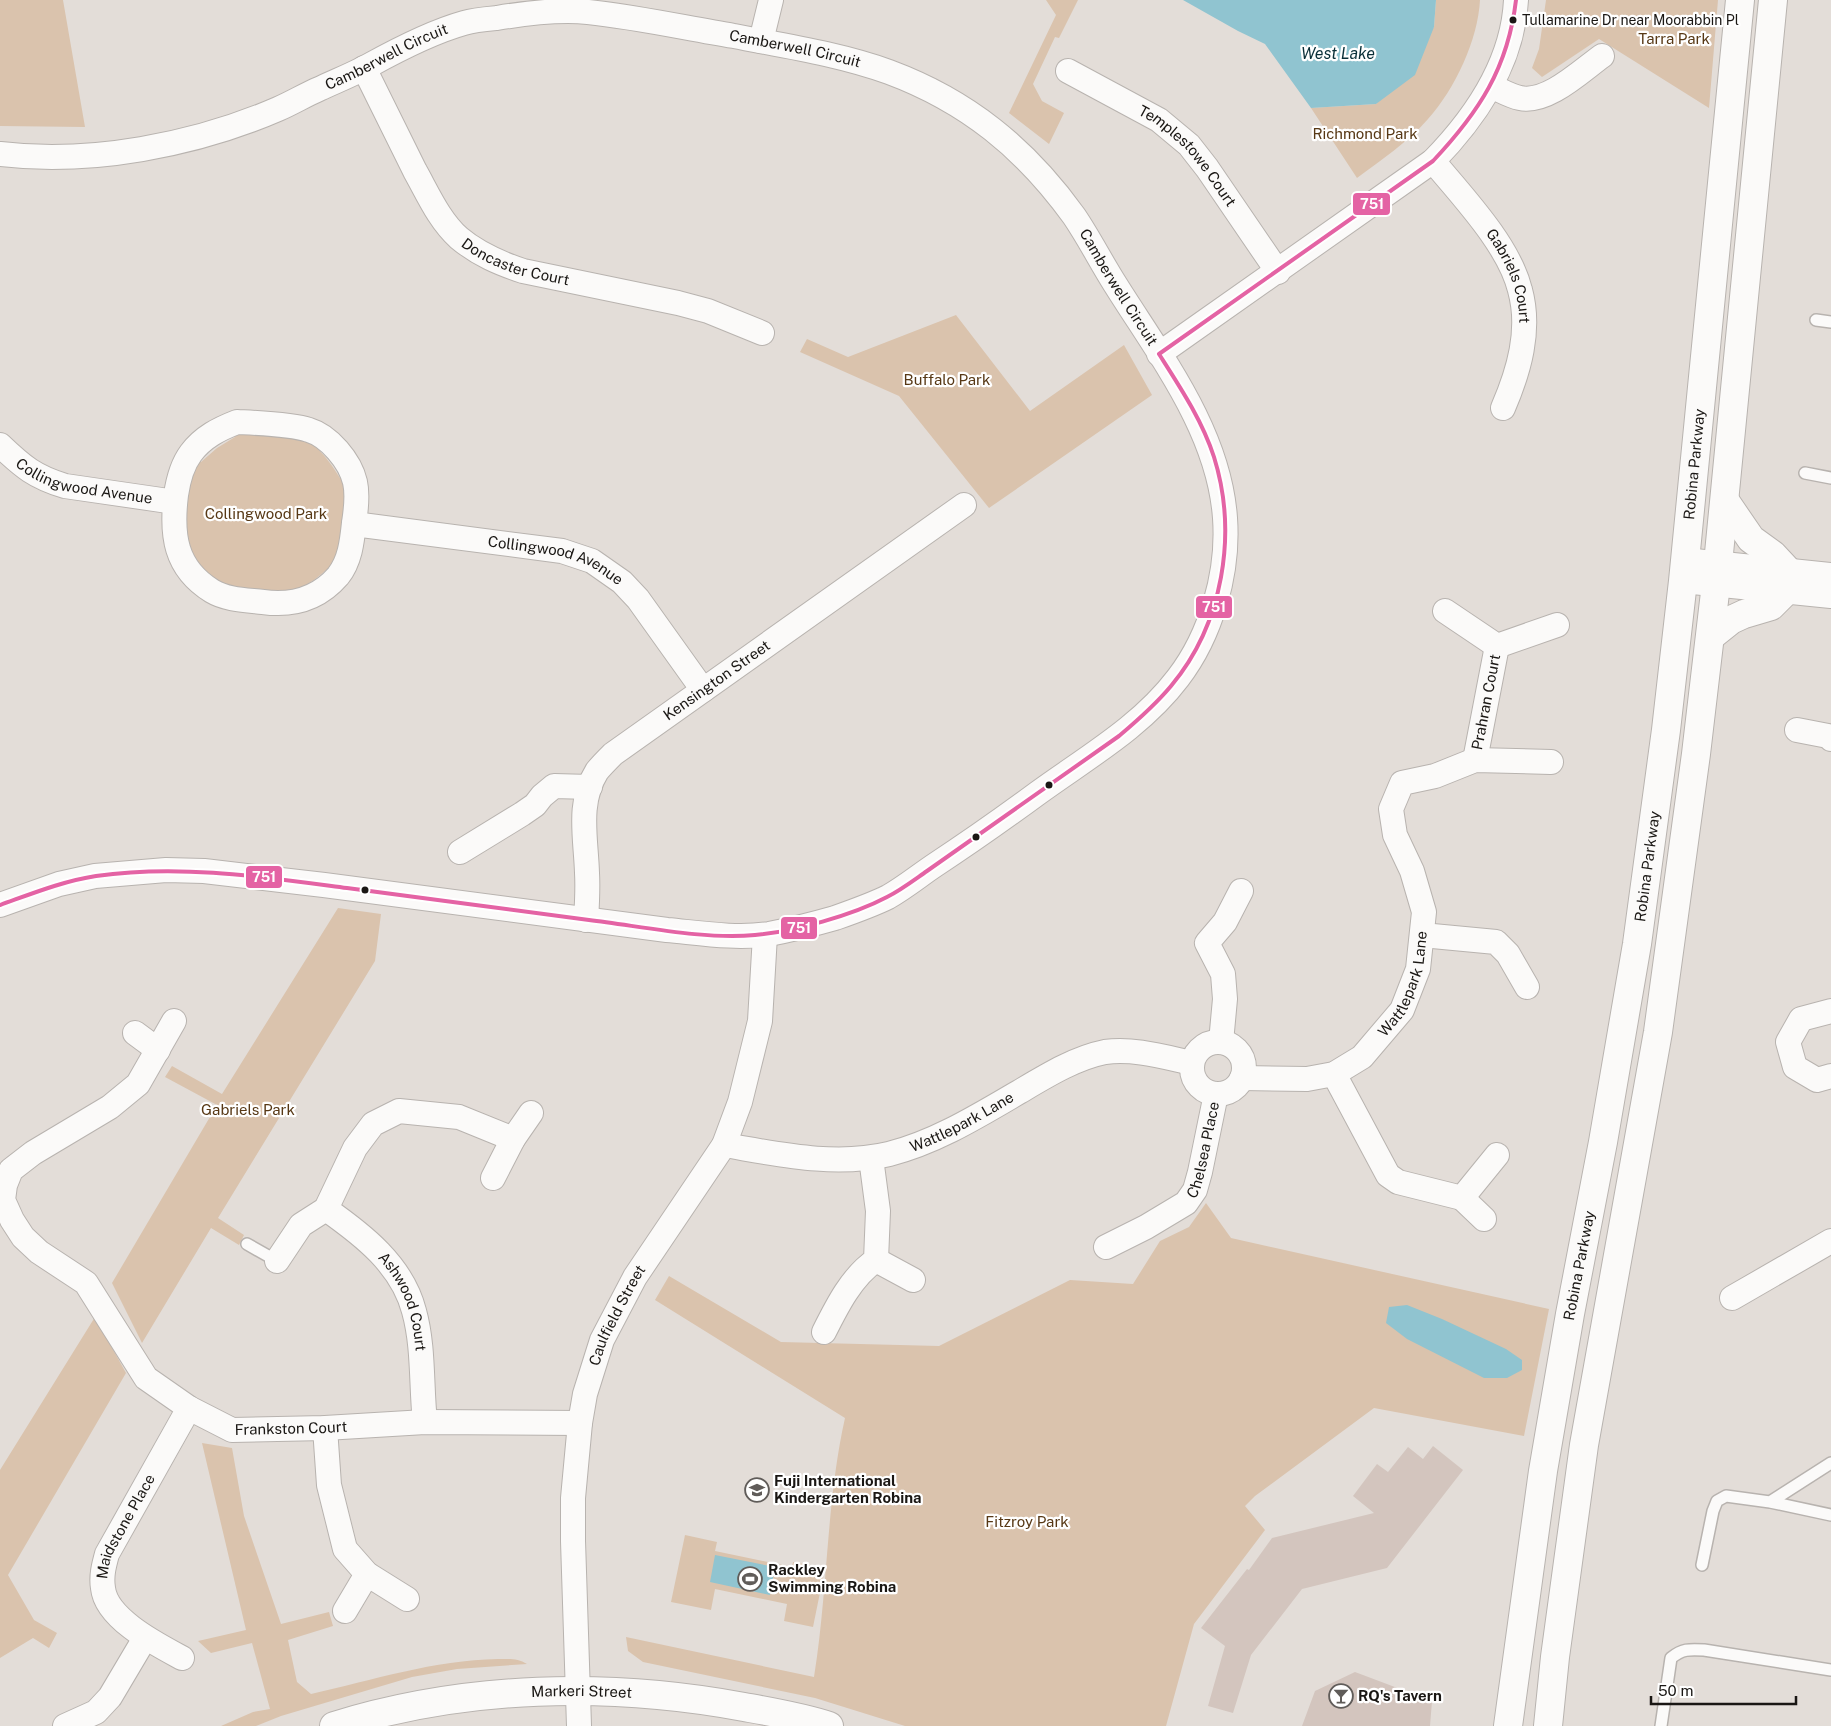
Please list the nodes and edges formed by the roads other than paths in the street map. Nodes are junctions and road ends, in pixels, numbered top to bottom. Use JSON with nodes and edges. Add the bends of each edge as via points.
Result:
{"nodes":[{"id":1,"x":771,"y":0,"type":"edge"},
{"id":2,"x":1516,"y":0,"type":"edge"},
{"id":3,"x":1740,"y":0,"type":"edge"},
{"id":4,"x":1773,"y":0,"type":"edge"},
{"id":5,"x":761,"y":41,"type":"junction"},
{"id":6,"x":1602,"y":56,"type":"dead end"},
{"id":7,"x":364,"y":68,"type":"junction"},
{"id":8,"x":1068,"y":72,"type":"dead end"},
{"id":9,"x":1491,"y":86,"type":"junction"},
{"id":10,"x":0,"y":154,"type":"edge"},
{"id":11,"x":1433,"y":161,"type":"junction"},
{"id":12,"x":1278,"y":272,"type":"junction"},
{"id":13,"x":1816,"y":320,"type":"dead end"},
{"id":14,"x":1831,"y":322,"type":"edge"},
{"id":15,"x":762,"y":332,"type":"dead end"},
{"id":16,"x":1159,"y":354,"type":"junction"},
{"id":17,"x":1503,"y":408,"type":"dead end"},
{"id":18,"x":0,"y":445,"type":"edge"},
{"id":19,"x":1805,"y":473,"type":"dead end"},
{"id":20,"x":1831,"y":478,"type":"edge"},
{"id":21,"x":1725,"y":501,"type":"junction"},
{"id":22,"x":175,"y":502,"type":"junction"},
{"id":23,"x":964,"y":506,"type":"dead end"},
{"id":24,"x":354,"y":524,"type":"junction"},
{"id":25,"x":1684,"y":570,"type":"junction"},
{"id":26,"x":1717,"y":574,"type":"junction"},
{"id":27,"x":1831,"y":575,"type":"edge"},
{"id":28,"x":1787,"y":581,"type":"junction"},
{"id":29,"x":1831,"y":596,"type":"edge"},
{"id":30,"x":1445,"y":611,"type":"dead end"},
{"id":31,"x":1557,"y":625,"type":"dead end"},
{"id":32,"x":1711,"y":636,"type":"junction"},
{"id":33,"x":1496,"y":646,"type":"junction"},
{"id":34,"x":703,"y":690,"type":"junction"},
{"id":35,"x":1797,"y":730,"type":"dead end"},
{"id":36,"x":1831,"y":739,"type":"edge"},
{"id":37,"x":1475,"y":760,"type":"junction"},
{"id":38,"x":1551,"y":762,"type":"dead end"},
{"id":39,"x":1402,"y":783,"type":"joint"},
{"id":40,"x":590,"y":787,"type":"junction"},
{"id":41,"x":460,"y":852,"type":"dead end"},
{"id":42,"x":1241,"y":891,"type":"dead end"},
{"id":43,"x":0,"y":905,"type":"edge"},
{"id":44,"x":586,"y":920,"type":"junction"},
{"id":45,"x":765,"y":935,"type":"junction"},
{"id":46,"x":1422,"y":935,"type":"junction"},
{"id":47,"x":1527,"y":987,"type":"dead end"},
{"id":48,"x":1831,"y":1011,"type":"edge"},
{"id":49,"x":174,"y":1021,"type":"dead end"},
{"id":50,"x":134,"y":1033,"type":"dead end"},
{"id":51,"x":1221,"y":1042,"type":"junction"},
{"id":52,"x":158,"y":1050,"type":"junction"},
{"id":53,"x":1192,"y":1063,"type":"junction"},
{"id":54,"x":1334,"y":1074,"type":"junction"},
{"id":55,"x":1831,"y":1076,"type":"edge"},
{"id":56,"x":1242,"y":1078,"type":"junction"},
{"id":57,"x":1216,"y":1094,"type":"junction"},
{"id":58,"x":531,"y":1113,"type":"dead end"},
{"id":59,"x":513,"y":1139,"type":"junction"},
{"id":60,"x":724,"y":1146,"type":"junction"},
{"id":61,"x":1497,"y":1156,"type":"dead end"},
{"id":62,"x":870,"y":1158,"type":"junction"},
{"id":63,"x":493,"y":1178,"type":"dead end"},
{"id":64,"x":1462,"y":1198,"type":"junction"},
{"id":65,"x":326,"y":1209,"type":"junction"},
{"id":66,"x":1484,"y":1219,"type":"dead end"},
{"id":67,"x":1831,"y":1241,"type":"edge"},
{"id":68,"x":247,"y":1244,"type":"dead end"},
{"id":69,"x":1106,"y":1248,"type":"dead end"},
{"id":70,"x":876,"y":1260,"type":"junction"},
{"id":71,"x":277,"y":1261,"type":"joint"},
{"id":72,"x":913,"y":1280,"type":"dead end"},
{"id":73,"x":1732,"y":1298,"type":"dead end"},
{"id":74,"x":824,"y":1332,"type":"dead end"},
{"id":75,"x":189,"y":1408,"type":"junction"},
{"id":76,"x":425,"y":1422,"type":"junction"},
{"id":77,"x":580,"y":1423,"type":"junction"},
{"id":78,"x":324,"y":1428,"type":"junction"},
{"id":79,"x":1831,"y":1463,"type":"edge"},
{"id":80,"x":1770,"y":1502,"type":"junction"},
{"id":81,"x":1831,"y":1515,"type":"edge"},
{"id":82,"x":1702,"y":1565,"type":"dead end"},
{"id":83,"x":367,"y":1574,"type":"junction"},
{"id":84,"x":407,"y":1599,"type":"dead end"},
{"id":85,"x":345,"y":1611,"type":"dead end"},
{"id":86,"x":145,"y":1638,"type":"junction"},
{"id":87,"x":182,"y":1658,"type":"dead end"},
{"id":88,"x":1831,"y":1670,"type":"edge"},
{"id":89,"x":578,"y":1690,"type":"junction"},
{"id":90,"x":64,"y":1726,"type":"edge"},
{"id":91,"x":334,"y":1726,"type":"edge"},
{"id":92,"x":579,"y":1726,"type":"edge"},
{"id":93,"x":829,"y":1726,"type":"edge"},
{"id":94,"x":1508,"y":1726,"type":"edge"},
{"id":95,"x":1548,"y":1726,"type":"edge"},
{"id":96,"x":1661,"y":1726,"type":"edge"}],
"edges":[{"from":1,"to":5,"type":"street"},
{"from":2,"to":9,"type":"street","via":[[1510,40]]},
{"from":3,"to":25,"type":"main road","name":"Robina Parkway"},
{"from":4,"to":21,"type":"main road"},
{"from":5,"to":7,"type":"street","name":"Camberwell Circuit","via":[[584,12],[520,14],[464,23]]},
{"from":5,"to":16,"type":"street","name":"Camberwell Circuit","via":[[883,70],[939,94],[992,128],[1044,177],[1077,221]]},
{"from":6,"to":9,"type":"street","via":[[1540,97],[1520,98]]},
{"from":7,"to":10,"type":"street","name":"Camberwell Circuit","via":[[280,109],[237,125],[163,144],[86,155]]},
{"from":7,"to":15,"type":"street","name":"Doncaster Court","via":[[439,215],[477,252],[523,271],[678,303]]},
{"from":8,"to":12,"type":"street","name":"Templestowe Court","via":[[1159,120],[1189,145]]},
{"from":9,"to":11,"type":"street","via":[[1465,127]]},
{"from":11,"to":12,"type":"street"},
{"from":11,"to":17,"type":"street","name":"Gabriels Court","via":[[1496,242],[1521,291],[1524,336],[1518,370]]},
{"from":12,"to":16,"type":"street"},
{"from":13,"to":14,"type":"lane"},
{"from":16,"to":45,"type":"street","name":"Camberwell Circuit","via":[[1203,429],[1215,460],[1226,520],[1225,550],[1216,601],[1198,646],[1182,674],[1150,710],[1124,732],[887,897],[837,917]]},
{"from":18,"to":22,"type":"street","name":"Collingwood Avenue","via":[[26,469],[49,481]]},
{"from":19,"to":20,"type":"lane"},
{"from":21,"to":26,"type":"main road"},
{"from":21,"to":28,"type":"main road","via":[[1751,539],[1773,556]]},
{"from":22,"to":24,"type":"street","name":"Collingwood Avenue","via":[[190,454],[211,434],[238,422],[272,424],[308,430],[332,444],[355,482]]},
{"from":22,"to":24,"type":"street","name":"Collingwood Avenue","via":[[173,532],[176,546],[192,573],[213,592],[226,597],[272,603],[304,600],[337,577],[350,553]]},
{"from":23,"to":34,"type":"street","name":"Kensington Street"},
{"from":24,"to":34,"type":"street","name":"Collingwood Avenue","via":[[555,550],[592,561],[622,582],[638,599]]},
{"from":25,"to":26,"type":"street"},
{"from":25,"to":94,"type":"main road","name":"Robina Parkway","via":[[1637,944],[1545,1461]]},
{"from":26,"to":28,"type":"street"},
{"from":26,"to":32,"type":"main road"},
{"from":27,"to":28,"type":"street"},
{"from":28,"to":29,"type":"street"},
{"from":28,"to":32,"type":"main road","via":[[1771,606],[1731,620]]},
{"from":30,"to":33,"type":"street","name":"Prahran Court"},
{"from":31,"to":33,"type":"street","name":"Prahran Court"},
{"from":32,"to":95,"type":"main road","via":[[1658,1032],[1584,1445]]},
{"from":33,"to":37,"type":"street","name":"Prahran Court"},
{"from":34,"to":40,"type":"street","name":"Kensington Street","via":[[613,754],[598,771]]},
{"from":35,"to":36,"type":"street"},
{"from":37,"to":38,"type":"street","name":"Prahran Court"},
{"from":37,"to":39,"type":"street","name":"Prahran Court","via":[[1435,776]]},
{"from":39,"to":46,"type":"street","name":"Wattlepark Lane","via":[[1391,809],[1395,835],[1412,871],[1424,912]]},
{"from":40,"to":41,"type":"street","via":[[554,786],[522,814]]},
{"from":40,"to":44,"type":"street","name":"Kensington Street","via":[[583,826]]},
{"from":42,"to":51,"type":"street","via":[[1225,922],[1207,943],[1223,974],[1225,998]]},
{"from":43,"to":44,"type":"street","name":"Camberwell Circuit","via":[[59,884],[95,876],[166,870],[204,871],[324,885]]},
{"from":44,"to":45,"type":"street","name":"Camberwell Circuit","via":[[717,935]]},
{"from":45,"to":60,"type":"street","name":"Caulfield Street","via":[[760,1020],[740,1102]]},
{"from":46,"to":47,"type":"street","via":[[1496,942],[1508,954]]},
{"from":46,"to":54,"type":"street","name":"Wattlepark Lane","via":[[1418,969],[1402,1010],[1362,1057]]},
{"from":48,"to":55,"type":"street","via":[[1801,1019],[1788,1042],[1795,1067],[1817,1080]]},
{"from":49,"to":52,"type":"street","name":"Frankston Court"},
{"from":50,"to":52,"type":"street"},
{"from":51,"to":53,"type":"street","via":[[1204,1045]]},
{"from":51,"to":56,"type":"street","via":[[1238,1051],[1244,1069]]},
{"from":52,"to":75,"type":"street","name":"Frankston Court","via":[[138,1084],[110,1107],[33,1153],[12,1170],[3,1200],[23,1237],[39,1252],[86,1283],[146,1378]]},
{"from":53,"to":57,"type":"street","via":[[1195,1081],[1202,1089]]},
{"from":53,"to":62,"type":"street","name":"Wattlepark Lane","via":[[1132,1052],[1105,1052],[1071,1063],[950,1131],[921,1144]]},
{"from":54,"to":56,"type":"street","name":"Wattlepark Lane","via":[[1307,1079]]},
{"from":54,"to":64,"type":"street","via":[[1388,1175],[1398,1182]]},
{"from":56,"to":57,"type":"street","via":[[1233,1089]]},
{"from":57,"to":69,"type":"street","name":"Chelsea Place","via":[[1200,1172],[1195,1190],[1186,1203]]},
{"from":58,"to":59,"type":"street"},
{"from":59,"to":63,"type":"street"},
{"from":59,"to":65,"type":"street","via":[[459,1117],[399,1111],[373,1124],[355,1148]]},
{"from":60,"to":62,"type":"street","name":"Wattlepark Lane","via":[[835,1160]]},
{"from":60,"to":77,"type":"street","name":"Caulfield Street","via":[[635,1277],[606,1332]]},
{"from":61,"to":64,"type":"street"},
{"from":62,"to":70,"type":"street","via":[[878,1211]]},
{"from":64,"to":66,"type":"street"},
{"from":65,"to":71,"type":"street","via":[[301,1225]]},
{"from":65,"to":76,"type":"street","name":"Ashwood Court","via":[[380,1252],[400,1278],[414,1311]]},
{"from":67,"to":73,"type":"street"},
{"from":68,"to":71,"type":"lane"},
{"from":70,"to":72,"type":"street"},
{"from":70,"to":74,"type":"street","via":[[866,1266],[853,1283]]},
{"from":75,"to":78,"type":"street","name":"Frankston Court","via":[[232,1430]]},
{"from":75,"to":86,"type":"street","name":"Maidstone Place","via":[[107,1554],[102,1571],[103,1590],[110,1605]]},
{"from":76,"to":77,"type":"street","name":"Frankston Court"},
{"from":76,"to":78,"type":"street","name":"Frankston Court"},
{"from":77,"to":89,"type":"street","name":"Caulfield Street","via":[[573,1515]]},
{"from":78,"to":83,"type":"street","via":[[329,1485],[345,1549]]},
{"from":79,"to":80,"type":"lane"},
{"from":80,"to":81,"type":"lane"},
{"from":80,"to":82,"type":"lane","via":[[1726,1496],[1717,1501]]},
{"from":83,"to":84,"type":"street"},
{"from":83,"to":85,"type":"street"},
{"from":86,"to":87,"type":"street","name":"Maidstone Place"},
{"from":86,"to":90,"type":"street","via":[[110,1697],[96,1712]]},
{"from":88,"to":96,"type":"lane","via":[[1689,1648],[1671,1658]]},
{"from":89,"to":91,"type":"main road","name":"Markeri Street","via":[[465,1698],[407,1707]]},
{"from":89,"to":92,"type":"street","name":"Caulfield Street"},
{"from":89,"to":93,"type":"main road","name":"Markeri Street","via":[[714,1701]]}]}
